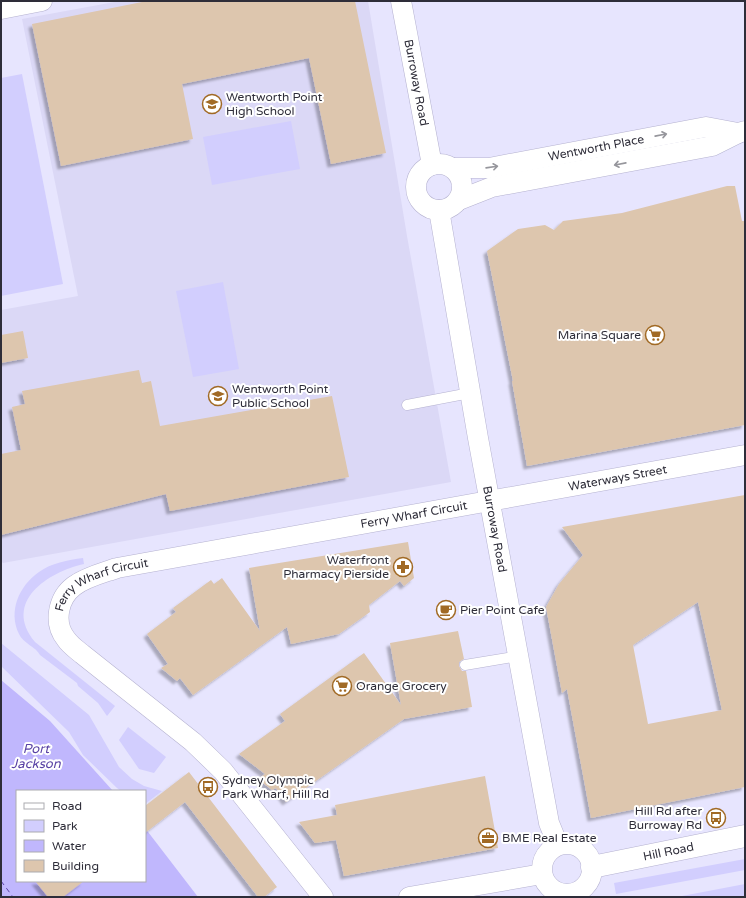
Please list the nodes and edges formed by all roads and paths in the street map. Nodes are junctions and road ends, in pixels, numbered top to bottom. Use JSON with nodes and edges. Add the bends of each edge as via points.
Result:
{"nodes":[{"id":1,"x":42,"y":1,"type":"edge"},
{"id":2,"x":401,"y":1,"type":"edge"},
{"id":3,"x":1,"y":9,"type":"edge"},
{"id":4,"x":742,"y":132,"type":"edge"},
{"id":5,"x":432,"y":165,"type":"junction"},
{"id":6,"x":453,"y":168,"type":"junction"},
{"id":7,"x":459,"y":200,"type":"junction"},
{"id":8,"x":439,"y":210,"type":"junction"},
{"id":9,"x":470,"y":393,"type":"junction"},
{"id":10,"x":407,"y":405,"type":"dead end"},
{"id":11,"x":745,"y":455,"type":"edge"},
{"id":12,"x":490,"y":501,"type":"junction"},
{"id":13,"x":518,"y":656,"type":"junction"},
{"id":14,"x":465,"y":665,"type":"dead end"},
{"id":15,"x":745,"y":836,"type":"edge"},
{"id":16,"x":558,"y":845,"type":"junction"},
{"id":17,"x":592,"y":867,"type":"junction"},
{"id":18,"x":542,"y":874,"type":"junction"},
{"id":19,"x":575,"y":895,"type":"edge"},
{"id":20,"x":323,"y":897,"type":"edge"},
{"id":21,"x":409,"y":897,"type":"edge"}],
"edges":[{"from":1,"to":3,"type":"street"},
{"from":2,"to":5,"type":"street","name":"Burroway Road"},
{"from":6,"to":4,"type":"street","name":"Wentworth Place","one_way":true,"via":[[489,168],[706,127]]},
{"from":4,"to":7,"type":"street","name":"Wentworth Place","one_way":true,"via":[[712,146],[492,187]]},
{"from":5,"to":6,"type":"street","via":[[443,164]]},
{"from":5,"to":8,"type":"street","via":[[420,173],[417,194],[425,206]]},
{"from":6,"to":7,"type":"street","via":[[461,177],[462,194]]},
{"from":7,"to":8,"type":"street","via":[[447,209]]},
{"from":8,"to":9,"type":"street","name":"Burroway Road"},
{"from":9,"to":10,"type":"lane"},
{"from":9,"to":12,"type":"street","name":"Burroway Road"},
{"from":11,"to":12,"type":"street","name":"Waterways Street"},
{"from":12,"to":13,"type":"street","name":"Burroway Road"},
{"from":12,"to":20,"type":"street","name":"Ferry Wharf Circuit","via":[[117,568],[80,582],[63,597],[59,621],[65,638],[193,742],[223,771]]},
{"from":13,"to":14,"type":"lane"},
{"from":13,"to":16,"type":"street","name":"Burroway Road","via":[[550,823]]},
{"from":15,"to":17,"type":"street","name":"Hill Road"},
{"from":16,"to":17,"type":"street","via":[[571,844],[584,850]]},
{"from":16,"to":18,"type":"street","via":[[545,857]]},
{"from":17,"to":19,"type":"street","via":[[590,880]]},
{"from":18,"to":19,"type":"street","via":[[548,885],[557,892]]},
{"from":18,"to":21,"type":"street"}]}
